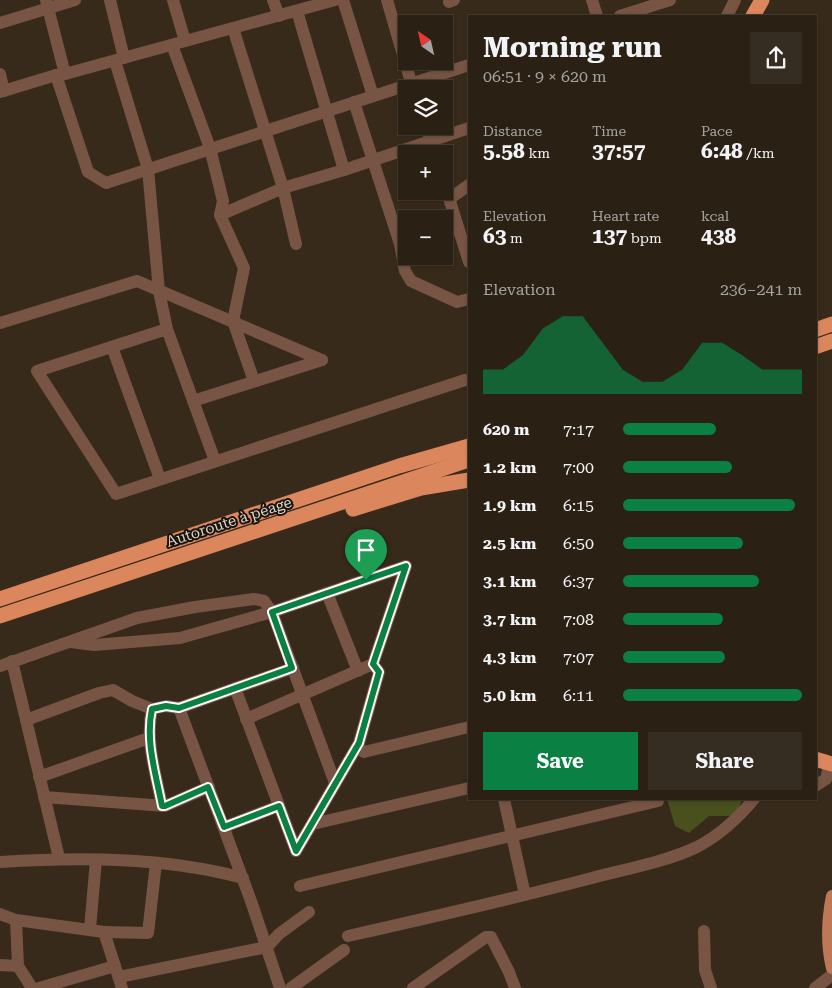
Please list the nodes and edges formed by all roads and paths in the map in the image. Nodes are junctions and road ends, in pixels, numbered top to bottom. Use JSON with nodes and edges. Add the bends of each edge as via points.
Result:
{"nodes":[{"id":1,"x":75,"y":0,"type":"edge"},
{"id":2,"x":110,"y":0,"type":"edge"},
{"id":3,"x":172,"y":0,"type":"edge"},
{"id":4,"x":273,"y":0,"type":"edge"},
{"id":5,"x":335,"y":0,"type":"edge"},
{"id":6,"x":343,"y":0,"type":"edge"},
{"id":7,"x":387,"y":0,"type":"edge"},
{"id":8,"x":592,"y":0,"type":"edge"},
{"id":9,"x":670,"y":0,"type":"edge"},
{"id":10,"x":735,"y":0,"type":"edge"},
{"id":11,"x":762,"y":0,"type":"edge"},
{"id":12,"x":47,"y":4,"type":"edge"},
{"id":13,"x":297,"y":11,"type":"junction"},
{"id":14,"x":597,"y":15,"type":"edge"},
{"id":15,"x":623,"y":15,"type":"edge"},
{"id":16,"x":728,"y":15,"type":"edge"},
{"id":17,"x":754,"y":15,"type":"edge"},
{"id":18,"x":279,"y":16,"type":"junction"},
{"id":19,"x":0,"y":23,"type":"edge"},
{"id":20,"x":233,"y":28,"type":"junction"},
{"id":21,"x":185,"y":41,"type":"junction"},
{"id":22,"x":172,"y":45,"type":"junction"},
{"id":23,"x":120,"y":59,"type":"junction"},
{"id":24,"x":467,"y":67,"type":"edge"},
{"id":25,"x":0,"y":74,"type":"edge"},
{"id":26,"x":60,"y":75,"type":"junction"},
{"id":27,"x":410,"y":80,"type":"edge"},
{"id":28,"x":429,"y":80,"type":"edge"},
{"id":29,"x":398,"y":90,"type":"edge"},
{"id":30,"x":2,"y":92,"type":"edge"},
{"id":31,"x":373,"y":96,"type":"junction"},
{"id":32,"x":354,"y":102,"type":"junction"},
{"id":33,"x":326,"y":111,"type":"junction"},
{"id":34,"x":468,"y":128,"type":"edge"},
{"id":35,"x":265,"y":131,"type":"junction"},
{"id":36,"x":429,"y":135,"type":"edge"},
{"id":37,"x":431,"y":141,"type":"junction"},
{"id":38,"x":432,"y":145,"type":"edge"},
{"id":39,"x":210,"y":148,"type":"junction"},
{"id":40,"x":373,"y":160,"type":"junction"},
{"id":41,"x":148,"y":169,"type":"junction"},
{"id":42,"x":344,"y":170,"type":"junction"},
{"id":43,"x":468,"y":186,"type":"edge"},
{"id":44,"x":283,"y":188,"type":"junction"},
{"id":45,"x":453,"y":196,"type":"edge"},
{"id":46,"x":449,"y":200,"type":"edge"},
{"id":47,"x":220,"y":215,"type":"junction"},
{"id":48,"x":398,"y":229,"type":"edge"},
{"id":49,"x":458,"y":229,"type":"junction"},
{"id":50,"x":453,"y":230,"type":"edge"},
{"id":51,"x":466,"y":241,"type":"edge"},
{"id":52,"x":296,"y":244,"type":"dead end"},
{"id":53,"x":468,"y":255,"type":"edge"},
{"id":54,"x":405,"y":265,"type":"edge"},
{"id":55,"x":159,"y":291,"type":"junction"},
{"id":56,"x":468,"y":299,"type":"edge"},
{"id":57,"x":233,"y":321,"type":"junction"},
{"id":58,"x":0,"y":323,"type":"edge"},
{"id":59,"x":832,"y":324,"type":"edge"},
{"id":60,"x":167,"y":329,"type":"junction"},
{"id":61,"x":817,"y":329,"type":"edge"},
{"id":62,"x":832,"y":341,"type":"edge"},
{"id":63,"x":817,"y":346,"type":"edge"},
{"id":64,"x":112,"y":347,"type":"junction"},
{"id":65,"x":465,"y":380,"type":"dead end"},
{"id":66,"x":254,"y":382,"type":"junction"},
{"id":67,"x":194,"y":401,"type":"junction"},
{"id":68,"x":468,"y":436,"type":"edge"},
{"id":69,"x":468,"y":446,"type":"edge"},
{"id":70,"x":468,"y":460,"type":"edge"},
{"id":71,"x":215,"y":461,"type":"junction"},
{"id":72,"x":399,"y":466,"type":"junction"},
{"id":73,"x":160,"y":479,"type":"junction"},
{"id":74,"x":468,"y":480,"type":"edge"},
{"id":75,"x":302,"y":516,"type":"junction"},
{"id":76,"x":327,"y":593,"type":"junction"},
{"id":77,"x":0,"y":599,"type":"edge"},
{"id":78,"x":272,"y":612,"type":"junction"},
{"id":79,"x":0,"y":616,"type":"edge"},
{"id":80,"x":69,"y":642,"type":"junction"},
{"id":81,"x":6,"y":664,"type":"edge"},
{"id":82,"x":373,"y":664,"type":"junction"},
{"id":83,"x":292,"y":668,"type":"junction"},
{"id":84,"x":358,"y":671,"type":"junction"},
{"id":85,"x":235,"y":688,"type":"junction"},
{"id":86,"x":302,"y":694,"type":"junction"},
{"id":87,"x":179,"y":708,"type":"junction"},
{"id":88,"x":152,"y":709,"type":"junction"},
{"id":89,"x":246,"y":718,"type":"junction"},
{"id":90,"x":26,"y":720,"type":"junction"},
{"id":91,"x":468,"y":727,"type":"edge"},
{"id":92,"x":149,"y":738,"type":"junction"},
{"id":93,"x":364,"y":752,"type":"dead end"},
{"id":94,"x":817,"y":759,"type":"edge"},
{"id":95,"x":831,"y":764,"type":"edge"},
{"id":96,"x":39,"y":776,"type":"junction"},
{"id":97,"x":335,"y":783,"type":"junction"},
{"id":98,"x":817,"y":785,"type":"edge"},
{"id":99,"x":208,"y":787,"type":"junction"},
{"id":100,"x":468,"y":788,"type":"edge"},
{"id":101,"x":44,"y":797,"type":"junction"},
{"id":102,"x":504,"y":800,"type":"edge"},
{"id":103,"x":753,"y":800,"type":"edge"},
{"id":104,"x":658,"y":801,"type":"dead end"},
{"id":105,"x":162,"y":806,"type":"junction"},
{"id":106,"x":279,"y":806,"type":"junction"},
{"id":107,"x":317,"y":824,"type":"dead end"},
{"id":108,"x":224,"y":827,"type":"junction"},
{"id":109,"x":512,"y":836,"type":"junction"},
{"id":110,"x":58,"y":858,"type":"junction"},
{"id":111,"x":96,"y":860,"type":"junction"},
{"id":112,"x":0,"y":862,"type":"edge"},
{"id":113,"x":156,"y":863,"type":"junction"},
{"id":114,"x":243,"y":878,"type":"junction"},
{"id":115,"x":300,"y":886,"type":"dead end"},
{"id":116,"x":525,"y":895,"type":"junction"},
{"id":117,"x":832,"y":896,"type":"edge"},
{"id":118,"x":310,"y":912,"type":"dead end"},
{"id":119,"x":0,"y":914,"type":"edge"},
{"id":120,"x":16,"y":920,"type":"junction"},
{"id":121,"x":90,"y":929,"type":"junction"},
{"id":122,"x":704,"y":931,"type":"dead end"},
{"id":123,"x":104,"y":932,"type":"junction"},
{"id":124,"x":348,"y":936,"type":"dead end"},
{"id":125,"x":267,"y":947,"type":"junction"},
{"id":126,"x":344,"y":950,"type":"dead end"},
{"id":127,"x":0,"y":965,"type":"edge"},
{"id":128,"x":18,"y":966,"type":"junction"},
{"id":129,"x":832,"y":968,"type":"edge"},
{"id":130,"x":832,"y":975,"type":"edge"},
{"id":131,"x":118,"y":977,"type":"edge"},
{"id":132,"x":32,"y":988,"type":"edge"},
{"id":133,"x":39,"y":988,"type":"edge"},
{"id":134,"x":280,"y":988,"type":"edge"},
{"id":135,"x":291,"y":988,"type":"edge"},
{"id":136,"x":413,"y":988,"type":"edge"},
{"id":137,"x":515,"y":988,"type":"edge"},
{"id":138,"x":711,"y":988,"type":"edge"},
{"id":139,"x":815,"y":988,"type":"edge"}],
"edges":[{"from":1,"to":12,"type":"street"},
{"from":2,"to":23,"type":"street"},
{"from":3,"to":21,"type":"street"},
{"from":4,"to":18,"type":"street"},
{"from":5,"to":13,"type":"street"},
{"from":6,"to":31,"type":"street"},
{"from":7,"to":27,"type":"street"},
{"from":8,"to":14,"type":"street"},
{"from":9,"to":15,"type":"street"},
{"from":10,"to":16,"type":"street"},
{"from":11,"to":17,"type":"highway"},
{"from":12,"to":19,"type":"street"},
{"from":12,"to":26,"type":"street"},
{"from":13,"to":18,"type":"street"},
{"from":13,"to":33,"type":"street"},
{"from":18,"to":20,"type":"street"},
{"from":20,"to":21,"type":"street"},
{"from":20,"to":35,"type":"street"},
{"from":21,"to":22,"type":"street"},
{"from":22,"to":23,"type":"street"},
{"from":22,"to":39,"type":"street"},
{"from":23,"to":26,"type":"street"},
{"from":23,"to":41,"type":"street"},
{"from":24,"to":28,"type":"street"},
{"from":25,"to":30,"type":"street"},
{"from":26,"to":30,"type":"street"},
{"from":26,"to":41,"type":"street","via":[[88,172],[106,183]]},
{"from":29,"to":31,"type":"street"},
{"from":31,"to":32,"type":"street"},
{"from":32,"to":33,"type":"street"},
{"from":32,"to":40,"type":"street"},
{"from":33,"to":35,"type":"street"},
{"from":33,"to":42,"type":"street"},
{"from":34,"to":37,"type":"street"},
{"from":35,"to":39,"type":"street"},
{"from":35,"to":44,"type":"street"},
{"from":36,"to":37,"type":"street"},
{"from":37,"to":38,"type":"street"},
{"from":37,"to":40,"type":"street"},
{"from":39,"to":41,"type":"street"},
{"from":39,"to":47,"type":"street","via":[[223,201]]},
{"from":40,"to":42,"type":"street"},
{"from":40,"to":48,"type":"street"},
{"from":41,"to":55,"type":"street"},
{"from":42,"to":44,"type":"street"},
{"from":43,"to":45,"type":"street"},
{"from":44,"to":47,"type":"street"},
{"from":44,"to":52,"type":"street"},
{"from":46,"to":49,"type":"street"},
{"from":47,"to":57,"type":"street","via":[[244,268]]},
{"from":49,"to":50,"type":"street"},
{"from":49,"to":51,"type":"street"},
{"from":51,"to":53,"type":"street"},
{"from":54,"to":56,"type":"street","via":[[411,281],[457,302]]},
{"from":55,"to":57,"type":"street"},
{"from":55,"to":58,"type":"street","via":[[138,281]]},
{"from":55,"to":60,"type":"street"},
{"from":57,"to":66,"type":"street"},
{"from":57,"to":66,"type":"street","via":[[322,360]]},
{"from":59,"to":61,"type":"highway"},
{"from":60,"to":64,"type":"street"},
{"from":60,"to":67,"type":"street"},
{"from":62,"to":63,"type":"highway"},
{"from":64,"to":73,"type":"street"},
{"from":64,"to":73,"type":"street","via":[[37,371],[116,494]]},
{"from":65,"to":71,"type":"street"},
{"from":66,"to":67,"type":"street"},
{"from":67,"to":71,"type":"street"},
{"from":68,"to":72,"type":"highway"},
{"from":69,"to":72,"type":"highway"},
{"from":70,"to":75,"type":"highway","name":"Autoroute à péage"},
{"from":71,"to":73,"type":"street"},
{"from":72,"to":77,"type":"highway"},
{"from":74,"to":75,"type":"highway","via":[[421,488],[326,515]]},
{"from":75,"to":79,"type":"highway","name":"Autoroute à péage"},
{"from":76,"to":78,"type":"street"},
{"from":76,"to":82,"type":"street","via":[[406,566]]},
{"from":76,"to":84,"type":"street"},
{"from":78,"to":80,"type":"street","via":[[180,638],[94,645]]},
{"from":78,"to":80,"type":"street","via":[[264,601],[254,599],[195,607],[137,618]]},
{"from":78,"to":83,"type":"street"},
{"from":80,"to":81,"type":"street"},
{"from":81,"to":90,"type":"street"},
{"from":82,"to":84,"type":"street"},
{"from":82,"to":97,"type":"street","via":[[379,672],[359,743]]},
{"from":83,"to":85,"type":"street"},
{"from":83,"to":86,"type":"street"},
{"from":84,"to":86,"type":"street"},
{"from":85,"to":87,"type":"street"},
{"from":85,"to":89,"type":"street"},
{"from":86,"to":89,"type":"street"},
{"from":86,"to":97,"type":"street"},
{"from":87,"to":88,"type":"street"},
{"from":87,"to":99,"type":"street"},
{"from":88,"to":90,"type":"street","via":[[113,690]]},
{"from":88,"to":92,"type":"street"},
{"from":89,"to":106,"type":"street"},
{"from":90,"to":96,"type":"street"},
{"from":91,"to":93,"type":"street"},
{"from":92,"to":96,"type":"street"},
{"from":92,"to":105,"type":"street"},
{"from":94,"to":95,"type":"highway"},
{"from":95,"to":98,"type":"street","via":[[826,779]]},
{"from":96,"to":101,"type":"street"},
{"from":97,"to":106,"type":"street","via":[[296,851]]},
{"from":99,"to":105,"type":"street"},
{"from":99,"to":108,"type":"street"},
{"from":100,"to":107,"type":"street"},
{"from":101,"to":105,"type":"street"},
{"from":101,"to":110,"type":"street"},
{"from":102,"to":109,"type":"street"},
{"from":103,"to":116,"type":"street","via":[[728,825],[696,847],[657,861]]},
{"from":104,"to":109,"type":"street"},
{"from":106,"to":108,"type":"street"},
{"from":108,"to":114,"type":"street"},
{"from":109,"to":115,"type":"street"},
{"from":109,"to":116,"type":"street"},
{"from":110,"to":111,"type":"street"},
{"from":110,"to":112,"type":"street"},
{"from":111,"to":113,"type":"street"},
{"from":111,"to":121,"type":"street"},
{"from":113,"to":114,"type":"street","via":[[214,870]]},
{"from":113,"to":123,"type":"street","via":[[148,933]]},
{"from":114,"to":125,"type":"street"},
{"from":116,"to":124,"type":"street"},
{"from":117,"to":129,"type":"main road","via":[[827,934]]},
{"from":118,"to":125,"type":"street","via":[[279,934]]},
{"from":119,"to":120,"type":"street"},
{"from":120,"to":121,"type":"street"},
{"from":120,"to":128,"type":"street"},
{"from":121,"to":123,"type":"street"},
{"from":122,"to":138,"type":"street","via":[[705,970]]},
{"from":123,"to":131,"type":"street"},
{"from":125,"to":131,"type":"street"},
{"from":125,"to":134,"type":"street"},
{"from":126,"to":135,"type":"street"},
{"from":127,"to":128,"type":"street"},
{"from":128,"to":132,"type":"street"},
{"from":130,"to":139,"type":"street"},
{"from":131,"to":133,"type":"street"},
{"from":136,"to":137,"type":"street","via":[[486,938],[491,938]]}]}
